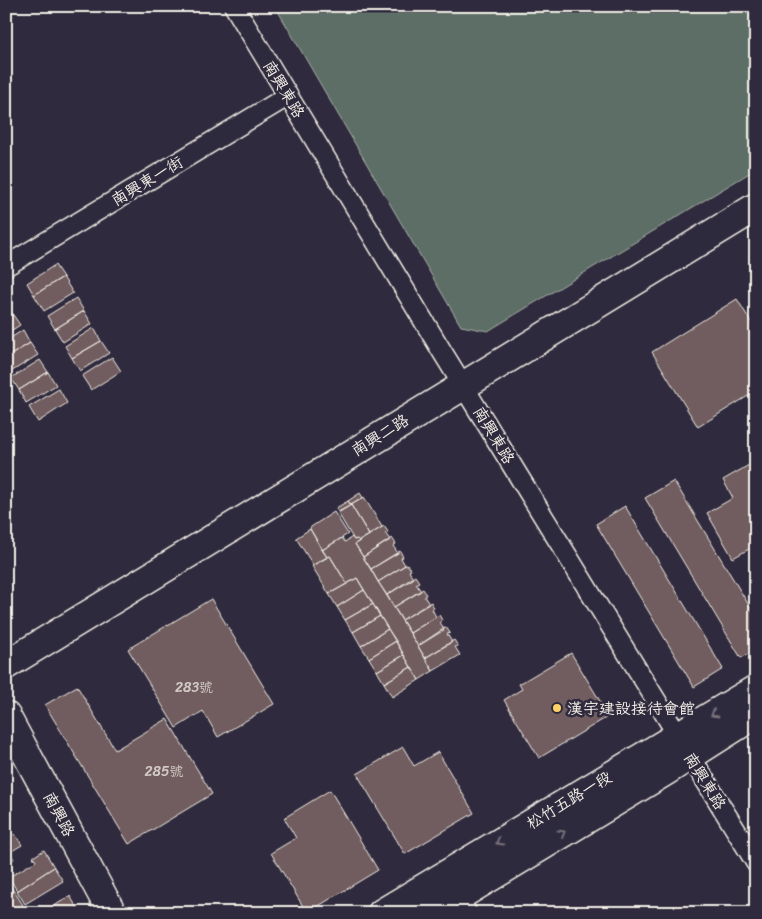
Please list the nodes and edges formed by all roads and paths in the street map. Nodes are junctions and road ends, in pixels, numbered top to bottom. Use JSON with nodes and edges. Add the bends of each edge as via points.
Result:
{"nodes":[{"id":1,"x":234,"y":6,"type":"edge"},
{"id":2,"x":288,"y":96,"type":"junction"},
{"id":3,"x":756,"y":207,"type":"edge"},
{"id":4,"x":6,"y":266,"type":"edge"},
{"id":5,"x":463,"y":385,"type":"junction"},
{"id":6,"x":6,"y":665,"type":"edge"},
{"id":7,"x":756,"y":689,"type":"edge"},
{"id":8,"x":756,"y":714,"type":"edge"},
{"id":9,"x":6,"y":716,"type":"edge"},
{"id":10,"x":684,"y":745,"type":"junction"},
{"id":11,"x":756,"y":863,"type":"edge"},
{"id":12,"x":462,"y":905,"type":"edge"},
{"id":13,"x":112,"y":913,"type":"edge"},
{"id":14,"x":382,"y":913,"type":"edge"},
{"id":15,"x":431,"y":913,"type":"edge"}],
"edges":[{"from":1,"to":2,"type":"street","name":"南興東路"},
{"from":2,"to":4,"type":"street","name":"南興東一街"},
{"from":2,"to":5,"type":"street","name":"南興東路"},
{"from":3,"to":5,"type":"street","name":"南興二路"},
{"from":5,"to":6,"type":"street","name":"南興二路"},
{"from":5,"to":10,"type":"street","name":"南興東路"},
{"from":7,"to":10,"type":"street","name":"松竹五路一段","one_way":true},
{"from":8,"to":10,"type":"street","name":"松竹五路一段"},
{"from":9,"to":13,"type":"street","name":"南興路"},
{"from":10,"to":11,"type":"street","name":"南興東路"},
{"from":12,"to":10,"type":"street","name":"松竹五路一段","one_way":true,"via":[[666,771]]},
{"from":10,"to":14,"type":"street","name":"松竹五路一段","one_way":true},
{"from":12,"to":15,"type":"street","name":"松竹五路一段"}]}
